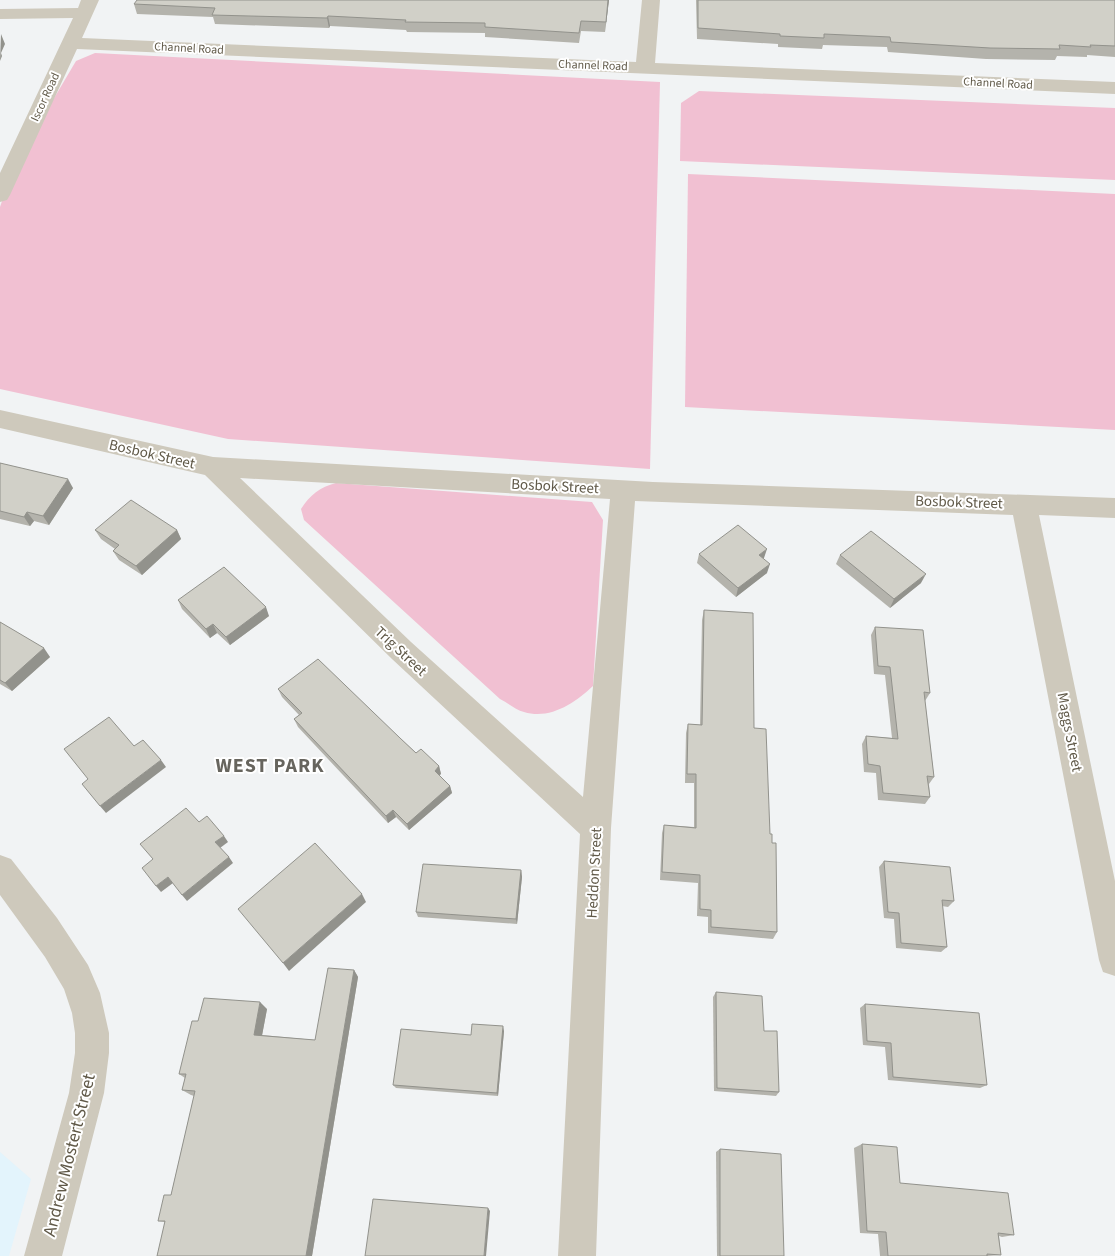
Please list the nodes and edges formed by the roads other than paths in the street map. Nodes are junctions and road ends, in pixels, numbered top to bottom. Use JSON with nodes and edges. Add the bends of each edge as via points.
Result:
{"nodes":[{"id":1,"x":651,"y":0,"type":"edge"},
{"id":2,"x":88,"y":6,"type":"edge"},
{"id":3,"x":0,"y":14,"type":"edge"},
{"id":4,"x":71,"y":43,"type":"junction"},
{"id":5,"x":645,"y":67,"type":"junction"},
{"id":6,"x":1115,"y":88,"type":"edge"},
{"id":7,"x":7,"y":165,"type":"edge"},
{"id":8,"x":0,"y":195,"type":"edge"},
{"id":9,"x":0,"y":419,"type":"edge"},
{"id":10,"x":213,"y":467,"type":"junction"},
{"id":11,"x":623,"y":490,"type":"junction"},
{"id":12,"x":1024,"y":504,"type":"junction"},
{"id":13,"x":1115,"y":508,"type":"edge"},
{"id":14,"x":596,"y":828,"type":"junction"},
{"id":15,"x":0,"y":870,"type":"edge"},
{"id":16,"x":1115,"y":960,"type":"edge"},
{"id":17,"x":43,"y":1256,"type":"edge"},
{"id":18,"x":577,"y":1256,"type":"edge"}],
"edges":[{"from":1,"to":5,"type":"street"},
{"from":2,"to":3,"type":"street"},
{"from":2,"to":4,"type":"street","name":"Iscor Road"},
{"from":4,"to":5,"type":"street","name":"Channel Road"},
{"from":4,"to":7,"type":"street","name":"Iscor Road"},
{"from":5,"to":6,"type":"street","name":"Channel Road"},
{"from":7,"to":8,"type":"street","name":"Iscor Road"},
{"from":9,"to":10,"type":"street","name":"Bosbok Street"},
{"from":10,"to":11,"type":"street","name":"Bosbok Street"},
{"from":10,"to":14,"type":"street","name":"Trig Street","via":[[415,665]]},
{"from":11,"to":12,"type":"street","name":"Bosbok Street"},
{"from":11,"to":14,"type":"street","name":"Heddon Street"},
{"from":12,"to":13,"type":"street","name":"Bosbok Street"},
{"from":12,"to":16,"type":"street","name":"Maggs Street"},
{"from":14,"to":18,"type":"street","name":"Heddon Street"},
{"from":15,"to":17,"type":"street","name":"Andrew Mostert Street","via":[[50,937],[83,991],[94,1046],[90,1084]]}]}
